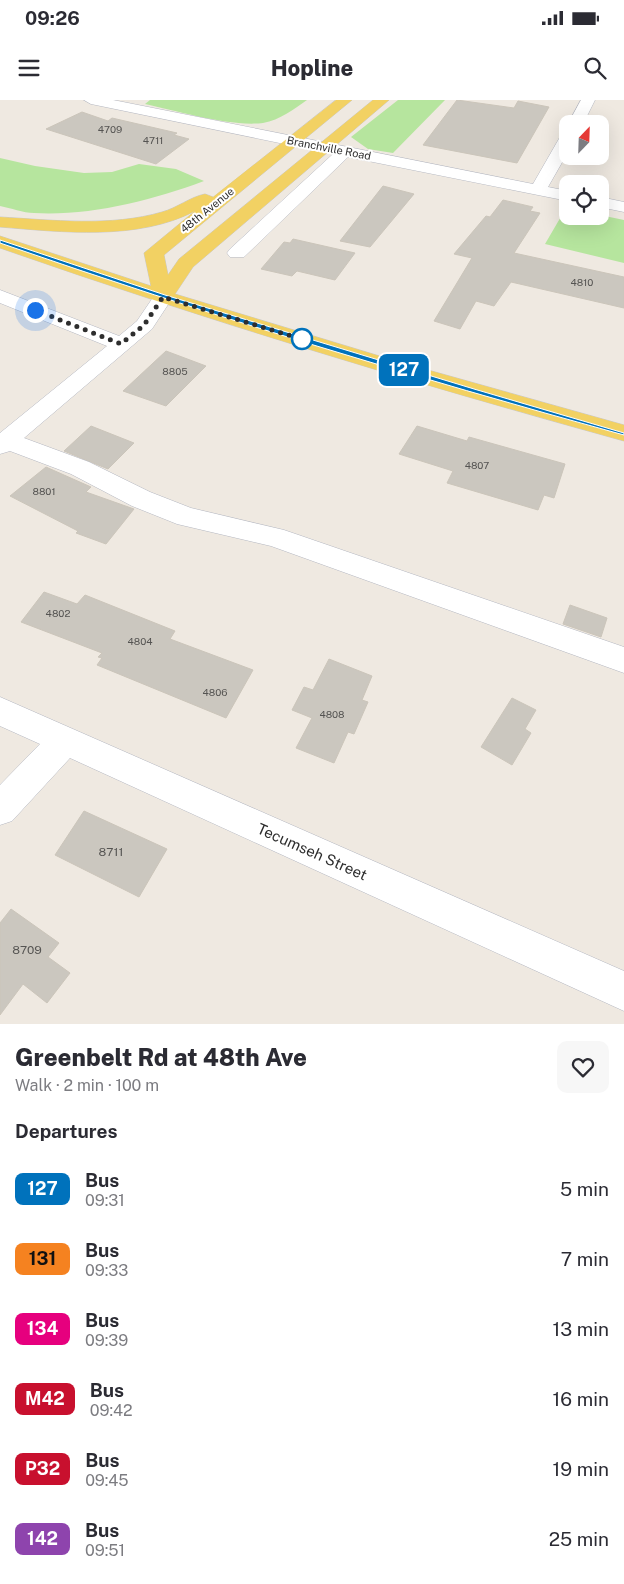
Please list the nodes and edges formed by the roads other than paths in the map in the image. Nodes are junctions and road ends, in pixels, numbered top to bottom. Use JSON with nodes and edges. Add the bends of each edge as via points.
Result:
{"nodes":[{"id":1,"x":91,"y":100,"type":"edge"},
{"id":2,"x":345,"y":100,"type":"edge"},
{"id":3,"x":382,"y":100,"type":"edge"},
{"id":4,"x":588,"y":100,"type":"edge"},
{"id":5,"x":127,"y":103,"type":"edge"},
{"id":6,"x":580,"y":115,"type":"edge"},
{"id":7,"x":296,"y":141,"type":"junction"},
{"id":8,"x":324,"y":147,"type":"junction"},
{"id":9,"x":345,"y":151,"type":"junction"},
{"id":10,"x":559,"y":153,"type":"edge"},
{"id":11,"x":238,"y":185,"type":"junction"},
{"id":12,"x":538,"y":190,"type":"junction"},
{"id":13,"x":559,"y":194,"type":"edge"},
{"id":14,"x":609,"y":204,"type":"edge"},
{"id":15,"x":624,"y":207,"type":"edge"},
{"id":16,"x":0,"y":222,"type":"edge"},
{"id":17,"x":0,"y":242,"type":"edge"},
{"id":18,"x":237,"y":254,"type":"dead end"},
{"id":19,"x":0,"y":296,"type":"edge"},
{"id":20,"x":163,"y":297,"type":"junction"},
{"id":21,"x":121,"y":344,"type":"junction"},
{"id":22,"x":624,"y":433,"type":"edge"},
{"id":23,"x":3,"y":444,"type":"edge"},
{"id":24,"x":624,"y":660,"type":"edge"},
{"id":25,"x":0,"y":711,"type":"edge"},
{"id":26,"x":65,"y":742,"type":"junction"},
{"id":27,"x":0,"y":809,"type":"edge"},
{"id":28,"x":624,"y":991,"type":"edge"}],
"edges":[{"from":1,"to":5,"type":"street","name":"Branchville Road"},
{"from":2,"to":7,"type":"main road","name":"48th Avenue"},
{"from":3,"to":8,"type":"main road"},
{"from":4,"to":6,"type":"street"},
{"from":5,"to":7,"type":"street","name":"Branchville Road"},
{"from":7,"to":8,"type":"street","name":"Branchville Road"},
{"from":7,"to":11,"type":"main road","name":"48th Avenue"},
{"from":8,"to":9,"type":"street","name":"Branchville Road"},
{"from":8,"to":20,"type":"main road","via":[[186,263]]},
{"from":9,"to":12,"type":"street","name":"Branchville Road"},
{"from":9,"to":18,"type":"street"},
{"from":10,"to":12,"type":"street"},
{"from":11,"to":16,"type":"main road","via":[[164,218],[108,225]]},
{"from":11,"to":20,"type":"main road","name":"48th Avenue","via":[[154,253]]},
{"from":12,"to":13,"type":"street","name":"Branchville Road"},
{"from":14,"to":15,"type":"street"},
{"from":17,"to":20,"type":"main road"},
{"from":19,"to":21,"type":"street"},
{"from":20,"to":21,"type":"street","via":[[144,325]]},
{"from":20,"to":22,"type":"main road","via":[[471,391]]},
{"from":21,"to":23,"type":"street"},
{"from":23,"to":24,"type":"street","via":[[80,468],[141,499],[186,517],[275,537]]},
{"from":25,"to":26,"type":"street","name":"Tecumseh Street"},
{"from":26,"to":27,"type":"street"},
{"from":26,"to":28,"type":"street","name":"Tecumseh Street"}]}
